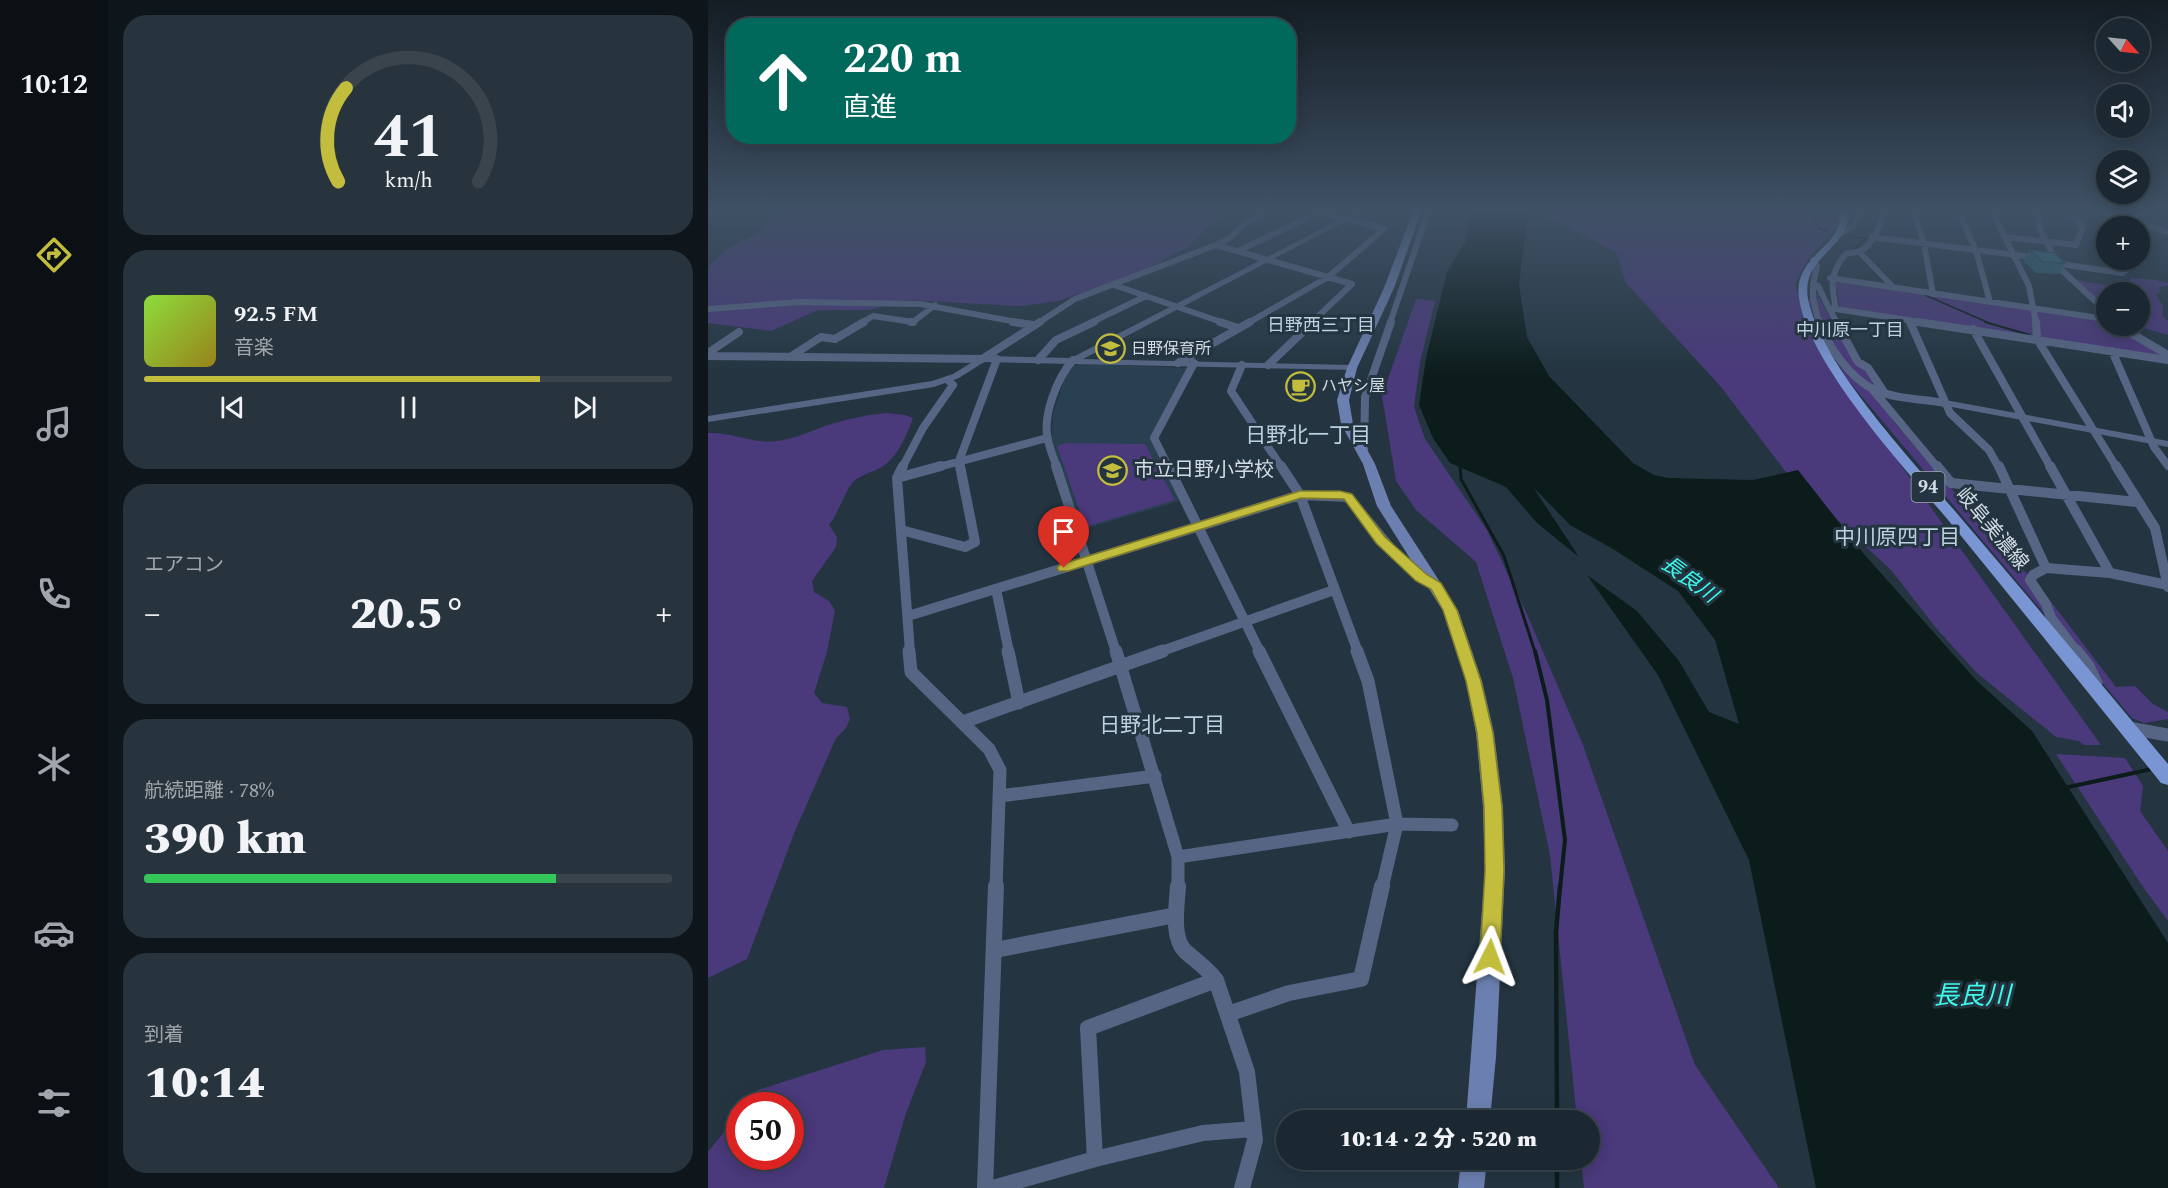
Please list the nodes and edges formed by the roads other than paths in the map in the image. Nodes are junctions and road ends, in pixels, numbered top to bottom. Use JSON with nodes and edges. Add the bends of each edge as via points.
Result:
{"nodes":[{"id":1,"x":1166,"y":264,"type":"edge"},
{"id":2,"x":1259,"y":264,"type":"edge"},
{"id":3,"x":1284,"y":264,"type":"edge"},
{"id":4,"x":1343,"y":264,"type":"edge"},
{"id":5,"x":1398,"y":264,"type":"edge"},
{"id":6,"x":1410,"y":264,"type":"edge"},
{"id":7,"x":1811,"y":264,"type":"edge"},
{"id":8,"x":1816,"y":264,"type":"edge"},
{"id":9,"x":1836,"y":264,"type":"edge"},
{"id":10,"x":1870,"y":264,"type":"edge"},
{"id":11,"x":1928,"y":264,"type":"edge"},
{"id":12,"x":1980,"y":264,"type":"edge"},
{"id":13,"x":2019,"y":264,"type":"edge"},
{"id":14,"x":2056,"y":264,"type":"edge"},
{"id":15,"x":2064,"y":264,"type":"edge"},
{"id":16,"x":2096,"y":269,"type":"edge"},
{"id":17,"x":2102,"y":270,"type":"edge"},
{"id":18,"x":2126,"y":270,"type":"edge"},
{"id":19,"x":1328,"y":277,"type":"junction"},
{"id":20,"x":1830,"y":278,"type":"junction"},
{"id":21,"x":1813,"y":284,"type":"junction"},
{"id":22,"x":1114,"y":285,"type":"junction"},
{"id":23,"x":1894,"y":288,"type":"junction"},
{"id":24,"x":1934,"y":294,"type":"junction"},
{"id":25,"x":1146,"y":296,"type":"junction"},
{"id":26,"x":1990,"y":302,"type":"junction"},
{"id":27,"x":2096,"y":302,"type":"edge"},
{"id":28,"x":935,"y":305,"type":"junction"},
{"id":29,"x":1177,"y":307,"type":"junction"},
{"id":30,"x":1833,"y":308,"type":"junction"},
{"id":31,"x":2034,"y":308,"type":"junction"},
{"id":32,"x":708,"y":309,"type":"edge"},
{"id":33,"x":2096,"y":317,"type":"edge"},
{"id":34,"x":1909,"y":320,"type":"junction"},
{"id":35,"x":1033,"y":325,"type":"junction"},
{"id":36,"x":1239,"y":328,"type":"junction"},
{"id":37,"x":1973,"y":329,"type":"junction"},
{"id":38,"x":739,"y":332,"type":"dead end"},
{"id":39,"x":2135,"y":336,"type":"edge"},
{"id":40,"x":2037,"y":339,"type":"junction"},
{"id":41,"x":2112,"y":351,"type":"junction"},
{"id":42,"x":708,"y":355,"type":"edge"},
{"id":43,"x":794,"y":355,"type":"junction"},
{"id":44,"x":2168,"y":357,"type":"edge"},
{"id":45,"x":982,"y":359,"type":"junction"},
{"id":46,"x":997,"y":359,"type":"junction"},
{"id":47,"x":1038,"y":360,"type":"junction"},
{"id":48,"x":1073,"y":360,"type":"junction"},
{"id":49,"x":1178,"y":363,"type":"junction"},
{"id":50,"x":1194,"y":363,"type":"junction"},
{"id":51,"x":1242,"y":365,"type":"junction"},
{"id":52,"x":1268,"y":366,"type":"junction"},
{"id":53,"x":1352,"y":368,"type":"junction"},
{"id":54,"x":948,"y":380,"type":"junction"},
{"id":55,"x":1873,"y":390,"type":"junction"},
{"id":56,"x":1884,"y":392,"type":"junction"},
{"id":57,"x":1945,"y":403,"type":"junction"},
{"id":58,"x":2024,"y":417,"type":"junction"},
{"id":59,"x":708,"y":419,"type":"edge"},
{"id":60,"x":2093,"y":430,"type":"junction"},
{"id":61,"x":1047,"y":438,"type":"junction"},
{"id":62,"x":2151,"y":441,"type":"junction"},
{"id":63,"x":2168,"y":444,"type":"edge"},
{"id":64,"x":1364,"y":456,"type":"junction"},
{"id":65,"x":959,"y":461,"type":"junction"},
{"id":66,"x":2168,"y":466,"type":"edge"},
{"id":67,"x":897,"y":478,"type":"junction"},
{"id":68,"x":2008,"y":489,"type":"junction"},
{"id":69,"x":1300,"y":495,"type":"junction"},
{"id":70,"x":2067,"y":495,"type":"junction"},
{"id":71,"x":2137,"y":502,"type":"junction"},
{"id":72,"x":1198,"y":526,"type":"junction"},
{"id":73,"x":2155,"y":528,"type":"junction"},
{"id":74,"x":901,"y":530,"type":"junction"},
{"id":75,"x":2168,"y":530,"type":"edge"},
{"id":76,"x":1086,"y":561,"type":"junction"},
{"id":77,"x":2046,"y":568,"type":"junction"},
{"id":78,"x":2110,"y":573,"type":"junction"},
{"id":79,"x":2168,"y":583,"type":"edge"},
{"id":80,"x":1436,"y":586,"type":"junction"},
{"id":81,"x":996,"y":589,"type":"junction"},
{"id":82,"x":1334,"y":590,"type":"junction"},
{"id":83,"x":908,"y":616,"type":"junction"},
{"id":84,"x":1246,"y":622,"type":"junction"},
{"id":85,"x":1120,"y":666,"type":"junction"},
{"id":86,"x":2103,"y":697,"type":"junction"},
{"id":87,"x":1019,"y":703,"type":"junction"},
{"id":88,"x":963,"y":722,"type":"junction"},
{"id":89,"x":2168,"y":735,"type":"edge"},
{"id":90,"x":2135,"y":736,"type":"junction"},
{"id":91,"x":1155,"y":776,"type":"junction"},
{"id":92,"x":2167,"y":776,"type":"edge"},
{"id":93,"x":1000,"y":796,"type":"junction"},
{"id":94,"x":1397,"y":824,"type":"junction"},
{"id":95,"x":1452,"y":825,"type":"dead end"},
{"id":96,"x":1349,"y":832,"type":"junction"},
{"id":97,"x":1178,"y":857,"type":"junction"},
{"id":98,"x":1176,"y":915,"type":"junction"},
{"id":99,"x":994,"y":950,"type":"junction"},
{"id":100,"x":1216,"y":980,"type":"junction"},
{"id":101,"x":1228,"y":1014,"type":"junction"},
{"id":102,"x":1479,"y":1110,"type":"edge"},
{"id":103,"x":1253,"y":1129,"type":"junction"},
{"id":104,"x":1095,"y":1159,"type":"junction"},
{"id":105,"x":1473,"y":1170,"type":"edge"},
{"id":106,"x":985,"y":1188,"type":"edge"},
{"id":107,"x":993,"y":1188,"type":"edge"},
{"id":108,"x":1242,"y":1188,"type":"edge"},
{"id":109,"x":1471,"y":1188,"type":"edge"}],
"edges":[{"from":1,"to":22,"type":"street"},
{"from":2,"to":29,"type":"street"},
{"from":3,"to":19,"type":"street"},
{"from":4,"to":19,"type":"street"},
{"from":5,"to":53,"type":"main road"},
{"from":6,"to":64,"type":"street","via":[[1365,397]]},
{"from":7,"to":86,"type":"main road","name":"岐阜美濃線","number":"94","via":[[1803,280],[1806,310],[1842,378],[1879,428]]},
{"from":8,"to":21,"type":"street"},
{"from":9,"to":20,"type":"street"},
{"from":10,"to":23,"type":"street"},
{"from":11,"to":24,"type":"street"},
{"from":12,"to":26,"type":"street"},
{"from":13,"to":31,"type":"street"},
{"from":14,"to":27,"type":"street"},
{"from":15,"to":16,"type":"street"},
{"from":17,"to":18,"type":"street"},
{"from":19,"to":36,"type":"street"},
{"from":19,"to":52,"type":"street","via":[[1352,284]]},
{"from":20,"to":23,"type":"street"},
{"from":20,"to":30,"type":"street"},
{"from":21,"to":30,"type":"street"},
{"from":21,"to":55,"type":"street","via":[[1813,307],[1821,329],[1839,357]]},
{"from":22,"to":25,"type":"street"},
{"from":22,"to":35,"type":"street","via":[[1075,299]]},
{"from":23,"to":24,"type":"street"},
{"from":24,"to":26,"type":"street"},
{"from":25,"to":29,"type":"street"},
{"from":25,"to":47,"type":"street","via":[[1056,340]]},
{"from":26,"to":31,"type":"street"},
{"from":28,"to":32,"type":"street","via":[[799,302]]},
{"from":28,"to":35,"type":"street"},
{"from":28,"to":43,"type":"street","via":[[914,322],[873,316],[835,339],[821,338]]},
{"from":29,"to":36,"type":"street"},
{"from":29,"to":48,"type":"street"},
{"from":30,"to":34,"type":"street"},
{"from":30,"to":56,"type":"street","via":[[1858,362],[1868,368]]},
{"from":31,"to":33,"type":"street"},
{"from":31,"to":40,"type":"street"},
{"from":34,"to":37,"type":"street"},
{"from":34,"to":57,"type":"street"},
{"from":35,"to":45,"type":"street"},
{"from":36,"to":49,"type":"street"},
{"from":37,"to":40,"type":"street"},
{"from":37,"to":58,"type":"street"},
{"from":38,"to":42,"type":"street"},
{"from":39,"to":44,"type":"street"},
{"from":40,"to":41,"type":"street"},
{"from":40,"to":60,"type":"street"},
{"from":41,"to":44,"type":"street"},
{"from":41,"to":62,"type":"street"},
{"from":42,"to":43,"type":"street"},
{"from":43,"to":45,"type":"street"},
{"from":45,"to":46,"type":"street"},
{"from":45,"to":54,"type":"street"},
{"from":46,"to":47,"type":"street"},
{"from":46,"to":65,"type":"street"},
{"from":47,"to":48,"type":"street"},
{"from":48,"to":49,"type":"street"},
{"from":48,"to":61,"type":"street","via":[[1063,369],[1058,382]]},
{"from":49,"to":50,"type":"street"},
{"from":50,"to":51,"type":"street"},
{"from":50,"to":72,"type":"street","via":[[1154,438]]},
{"from":51,"to":52,"type":"street"},
{"from":51,"to":69,"type":"street","via":[[1230,391]]},
{"from":52,"to":53,"type":"street"},
{"from":53,"to":64,"type":"main road","via":[[1343,400],[1347,424]]},
{"from":54,"to":59,"type":"street"},
{"from":54,"to":67,"type":"street","via":[[953,385],[923,428]]},
{"from":55,"to":56,"type":"street"},
{"from":55,"to":68,"type":"street","via":[[1951,483]]},
{"from":56,"to":57,"type":"street"},
{"from":57,"to":58,"type":"street"},
{"from":57,"to":68,"type":"street","via":[[1955,420],[1989,448]]},
{"from":58,"to":60,"type":"street"},
{"from":58,"to":70,"type":"street"},
{"from":60,"to":62,"type":"street"},
{"from":60,"to":71,"type":"street"},
{"from":61,"to":65,"type":"street"},
{"from":61,"to":76,"type":"street"},
{"from":62,"to":63,"type":"street"},
{"from":62,"to":66,"type":"street"},
{"from":64,"to":80,"type":"main road","via":[[1384,506]]},
{"from":65,"to":67,"type":"street"},
{"from":65,"to":74,"type":"street","via":[[975,542],[965,547]]},
{"from":67,"to":74,"type":"street"},
{"from":68,"to":70,"type":"street"},
{"from":68,"to":77,"type":"street"},
{"from":69,"to":72,"type":"street"},
{"from":69,"to":80,"type":"street","via":[[1348,497],[1380,540]]},
{"from":69,"to":82,"type":"street"},
{"from":70,"to":71,"type":"street"},
{"from":70,"to":78,"type":"street"},
{"from":71,"to":73,"type":"street"},
{"from":72,"to":76,"type":"street"},
{"from":72,"to":84,"type":"street"},
{"from":73,"to":75,"type":"street"},
{"from":73,"to":79,"type":"street"},
{"from":74,"to":83,"type":"street"},
{"from":76,"to":81,"type":"street"},
{"from":76,"to":85,"type":"street"},
{"from":77,"to":78,"type":"street"},
{"from":77,"to":86,"type":"street","via":[[2030,580],[2051,618],[2088,666]]},
{"from":78,"to":79,"type":"street"},
{"from":80,"to":102,"type":"main road","via":[[1450,610],[1474,681],[1485,733],[1493,807],[1494,894]]},
{"from":81,"to":83,"type":"street"},
{"from":81,"to":87,"type":"street"},
{"from":82,"to":84,"type":"street"},
{"from":82,"to":94,"type":"street","via":[[1368,681]]},
{"from":83,"to":88,"type":"street","via":[[912,672]]},
{"from":84,"to":85,"type":"street"},
{"from":84,"to":96,"type":"street"},
{"from":85,"to":87,"type":"street"},
{"from":85,"to":91,"type":"street"},
{"from":86,"to":90,"type":"main road","name":"岐阜美濃線","number":"94"},
{"from":87,"to":88,"type":"street"},
{"from":88,"to":93,"type":"street","via":[[989,749],[1000,770]]},
{"from":89,"to":90,"type":"street"},
{"from":90,"to":92,"type":"main road","name":"岐阜美濃線","number":"94"},
{"from":91,"to":93,"type":"street"},
{"from":91,"to":97,"type":"street"},
{"from":93,"to":99,"type":"street"},
{"from":94,"to":95,"type":"street"},
{"from":94,"to":96,"type":"street"},
{"from":94,"to":101,"type":"street","via":[[1361,979],[1289,993]]},
{"from":96,"to":97,"type":"street"},
{"from":97,"to":98,"type":"street"},
{"from":98,"to":99,"type":"street"},
{"from":98,"to":100,"type":"street","via":[[1177,936],[1183,949],[1208,968]]},
{"from":99,"to":106,"type":"street"},
{"from":100,"to":101,"type":"street"},
{"from":100,"to":104,"type":"street","via":[[1088,1028]]},
{"from":101,"to":103,"type":"street","via":[[1247,1072]]},
{"from":103,"to":104,"type":"street","via":[[1203,1133]]},
{"from":103,"to":108,"type":"street","via":[[1255,1140]]},
{"from":104,"to":107,"type":"street"},
{"from":105,"to":109,"type":"main road"}]}
